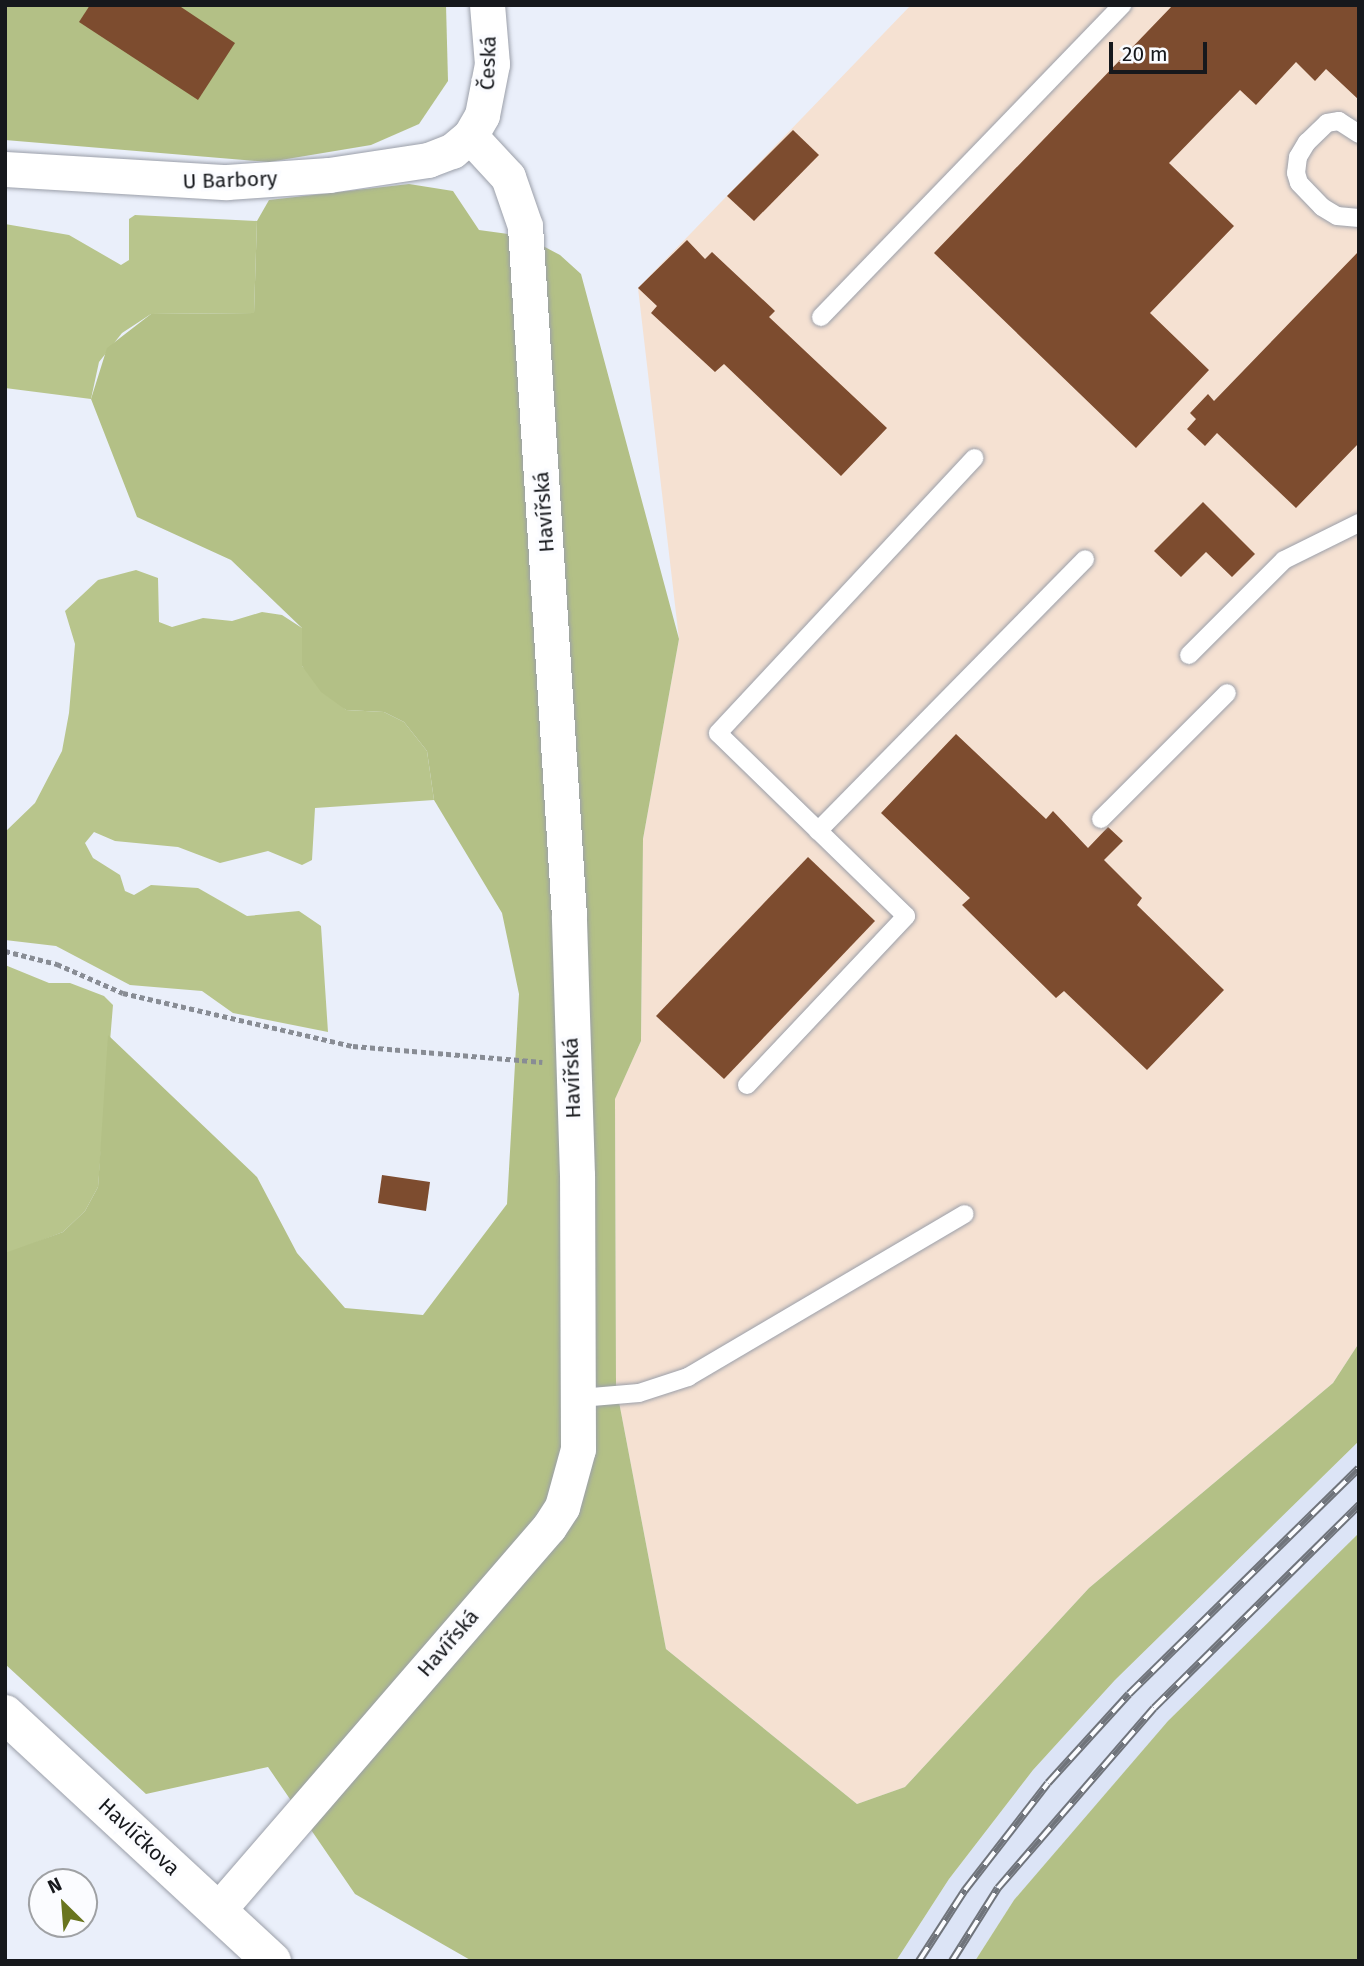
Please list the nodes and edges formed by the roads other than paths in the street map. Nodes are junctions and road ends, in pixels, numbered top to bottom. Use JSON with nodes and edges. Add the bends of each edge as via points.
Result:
{"nodes":[{"id":1,"x":487,"y":5,"type":"edge"},
{"id":2,"x":1122,"y":5,"type":"edge"},
{"id":3,"x":1359,"y":134,"type":"edge"},
{"id":4,"x":461,"y":144,"type":"junction"},
{"id":5,"x":5,"y":169,"type":"edge"},
{"id":6,"x":1359,"y":218,"type":"edge"},
{"id":7,"x":821,"y":317,"type":"dead end"},
{"id":8,"x":974,"y":458,"type":"dead end"},
{"id":9,"x":1359,"y":523,"type":"edge"},
{"id":10,"x":1084,"y":559,"type":"dead end"},
{"id":11,"x":1189,"y":655,"type":"dead end"},
{"id":12,"x":1227,"y":693,"type":"dead end"},
{"id":13,"x":1101,"y":820,"type":"dead end"},
{"id":14,"x":818,"y":831,"type":"junction"},
{"id":15,"x":747,"y":1085,"type":"dead end"},
{"id":16,"x":965,"y":1214,"type":"dead end"},
{"id":17,"x":580,"y":1398,"type":"junction"},
{"id":18,"x":5,"y":1714,"type":"edge"},
{"id":19,"x":218,"y":1910,"type":"junction"},
{"id":20,"x":272,"y":1961,"type":"edge"}],
"edges":[{"from":1,"to":4,"type":"street","name":"Česká","via":[[489,92]]},
{"from":2,"to":7,"type":"lane"},
{"from":3,"to":6,"type":"lane","via":[[1339,121],[1327,123],[1303,150],[1296,173],[1299,183],[1322,207],[1337,216]]},
{"from":4,"to":5,"type":"street","name":"U Barbory","via":[[388,167],[227,182]]},
{"from":4,"to":17,"type":"street","name":"Havířská","via":[[508,177],[525,226],[564,814]]},
{"from":8,"to":14,"type":"lane","via":[[718,733]]},
{"from":9,"to":11,"type":"lane","via":[[1284,560]]},
{"from":10,"to":14,"type":"lane"},
{"from":12,"to":13,"type":"lane"},
{"from":14,"to":15,"type":"lane","via":[[906,916]]},
{"from":16,"to":17,"type":"lane","via":[[688,1377],[639,1393]]},
{"from":17,"to":19,"type":"street","name":"Havířská","via":[[571,1480],[549,1527]]},
{"from":18,"to":19,"type":"main road","name":"Havlíčkova"},
{"from":19,"to":20,"type":"main road","name":"Havlíčkova"}]}
